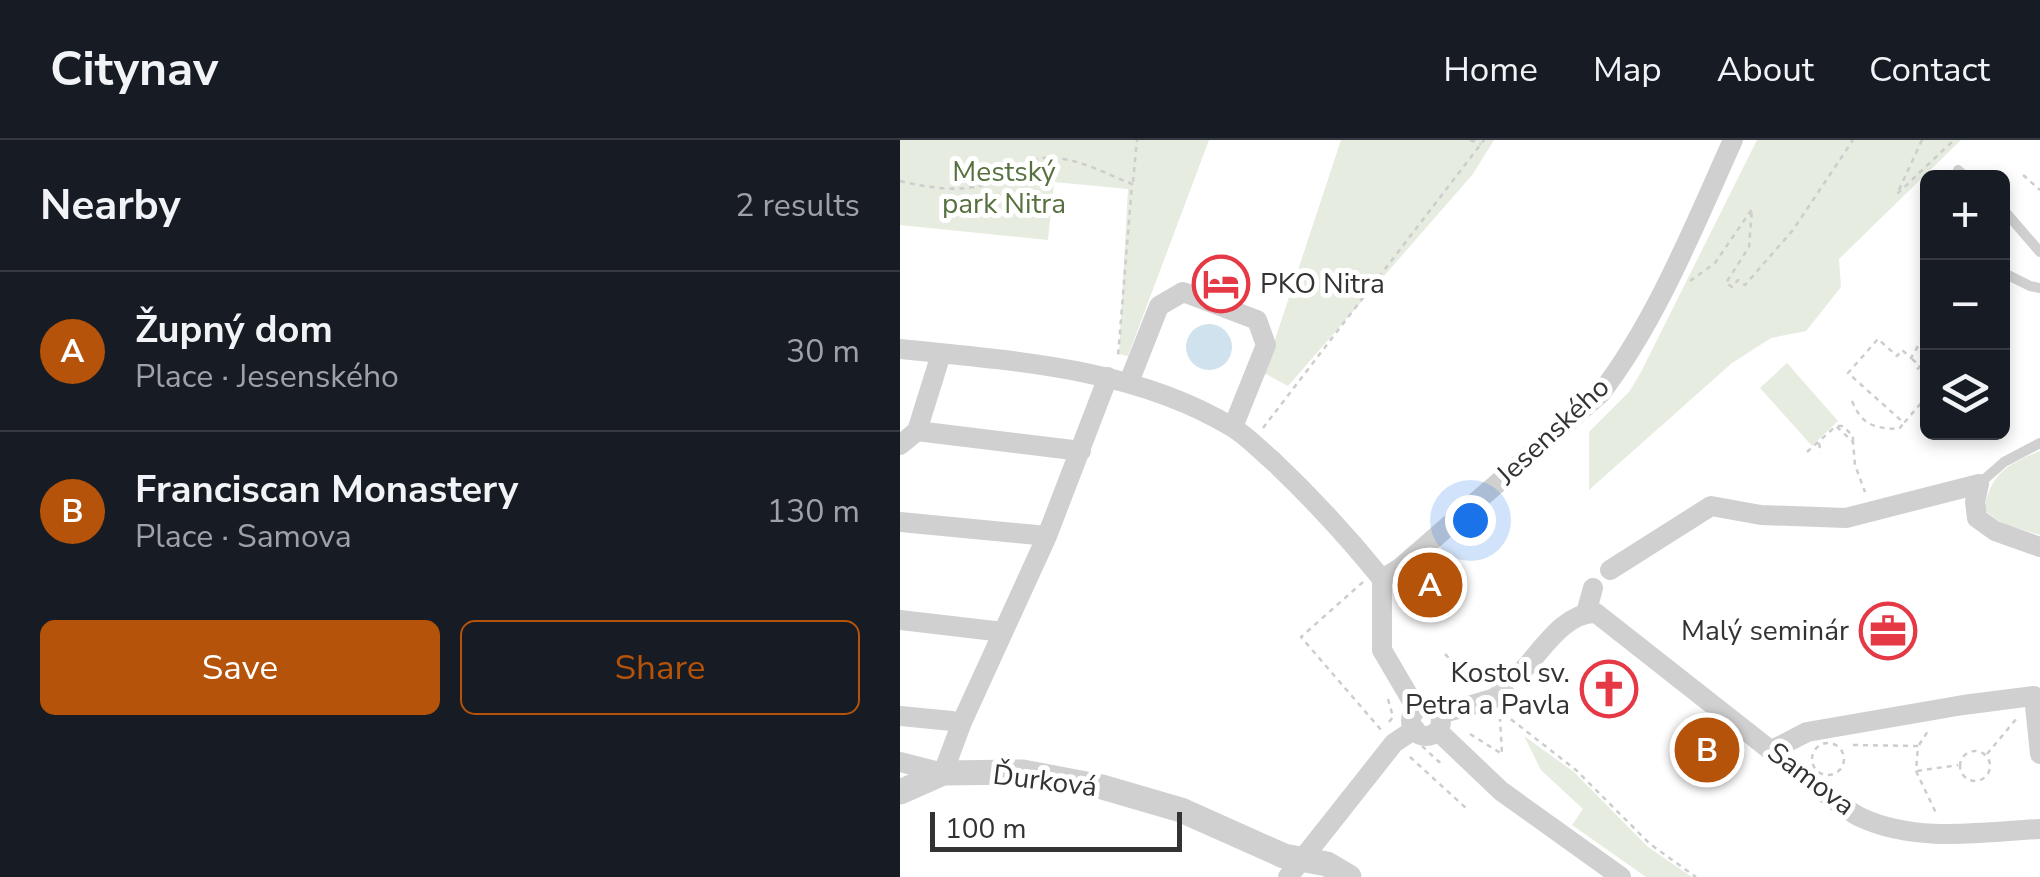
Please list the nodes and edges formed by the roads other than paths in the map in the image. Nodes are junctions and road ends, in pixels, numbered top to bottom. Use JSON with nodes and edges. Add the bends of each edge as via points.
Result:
{"nodes":[{"id":1,"x":1733,"y":140,"type":"edge"},
{"id":2,"x":2010,"y":217,"type":"edge"},
{"id":3,"x":2040,"y":252,"type":"edge"},
{"id":4,"x":2010,"y":275,"type":"edge"},
{"id":5,"x":2040,"y":288,"type":"edge"},
{"id":6,"x":900,"y":349,"type":"edge"},
{"id":7,"x":941,"y":354,"type":"junction"},
{"id":8,"x":1118,"y":375,"type":"junction"},
{"id":9,"x":1233,"y":428,"type":"junction"},
{"id":10,"x":917,"y":430,"type":"junction"},
{"id":11,"x":2040,"y":443,"type":"edge"},
{"id":12,"x":900,"y":446,"type":"edge"},
{"id":13,"x":1081,"y":451,"type":"junction"},
{"id":14,"x":1980,"y":484,"type":"junction"},
{"id":15,"x":900,"y":522,"type":"edge"},
{"id":16,"x":1047,"y":536,"type":"junction"},
{"id":17,"x":2040,"y":547,"type":"edge"},
{"id":18,"x":1610,"y":570,"type":"dead end"},
{"id":19,"x":1373,"y":580,"type":"junction"},
{"id":20,"x":1593,"y":588,"type":"dead end"},
{"id":21,"x":1586,"y":612,"type":"junction"},
{"id":22,"x":900,"y":620,"type":"edge"},
{"id":23,"x":1003,"y":632,"type":"junction"},
{"id":24,"x":1525,"y":668,"type":"tunnel mouth"},
{"id":25,"x":2037,"y":694,"type":"edge"},
{"id":26,"x":1494,"y":698,"type":"tunnel mouth"},
{"id":27,"x":900,"y":716,"type":"edge"},
{"id":28,"x":1415,"y":718,"type":"junction"},
{"id":29,"x":952,"y":721,"type":"dead end"},
{"id":30,"x":1439,"y":722,"type":"junction"},
{"id":31,"x":1772,"y":750,"type":"junction"},
{"id":32,"x":2040,"y":754,"type":"edge"},
{"id":33,"x":900,"y":762,"type":"edge"},
{"id":34,"x":943,"y":773,"type":"junction"},
{"id":35,"x":900,"y":792,"type":"edge"},
{"id":36,"x":2040,"y":829,"type":"edge"},
{"id":37,"x":1294,"y":868,"type":"edge"},
{"id":38,"x":1349,"y":877,"type":"edge"},
{"id":39,"x":1620,"y":877,"type":"edge"}],
"edges":[{"from":1,"to":19,"type":"street","name":"Jesenského","via":[[1622,366],[1600,394],[1400,568]]},
{"from":2,"to":3,"type":"lane"},
{"from":4,"to":5,"type":"lane"},
{"from":6,"to":7,"type":"street"},
{"from":7,"to":8,"type":"street"},
{"from":7,"to":10,"type":"street"},
{"from":8,"to":9,"type":"street"},
{"from":8,"to":9,"type":"street","via":[[1159,306],[1183,292],[1257,320],[1266,345]]},
{"from":8,"to":13,"type":"street"},
{"from":9,"to":19,"type":"street","via":[[1302,488]]},
{"from":10,"to":12,"type":"street"},
{"from":10,"to":13,"type":"street"},
{"from":11,"to":14,"type":"lane"},
{"from":13,"to":16,"type":"street"},
{"from":14,"to":17,"type":"street","via":[[1978,518]]},
{"from":14,"to":18,"type":"street","via":[[1846,518],[1711,506]]},
{"from":15,"to":16,"type":"street"},
{"from":16,"to":23,"type":"street"},
{"from":19,"to":28,"type":"street","via":[[1382,650]]},
{"from":20,"to":21,"type":"street"},
{"from":21,"to":24,"type":"street"},
{"from":21,"to":31,"type":"street","name":"Samova","via":[[1604,617]]},
{"from":22,"to":23,"type":"street"},
{"from":23,"to":34,"type":"street"},
{"from":25,"to":31,"type":"street","via":[[1806,732]]},
{"from":25,"to":32,"type":"street"},
{"from":26,"to":30,"type":"street"},
{"from":27,"to":29,"type":"street"},
{"from":28,"to":30,"type":"street","via":[[1433,707]]},
{"from":28,"to":37,"type":"street"},
{"from":30,"to":39,"type":"street","via":[[1502,791]]},
{"from":31,"to":36,"type":"street","name":"Samova","via":[[1863,818],[1911,832]]},
{"from":33,"to":34,"type":"street"},
{"from":34,"to":35,"type":"street","name":"Ďurková"},
{"from":34,"to":37,"type":"street","name":"Ďurková","via":[[1023,772],[1102,787],[1182,810]]},
{"from":37,"to":38,"type":"street","name":"Ďurková","via":[[1327,864]]}]}
